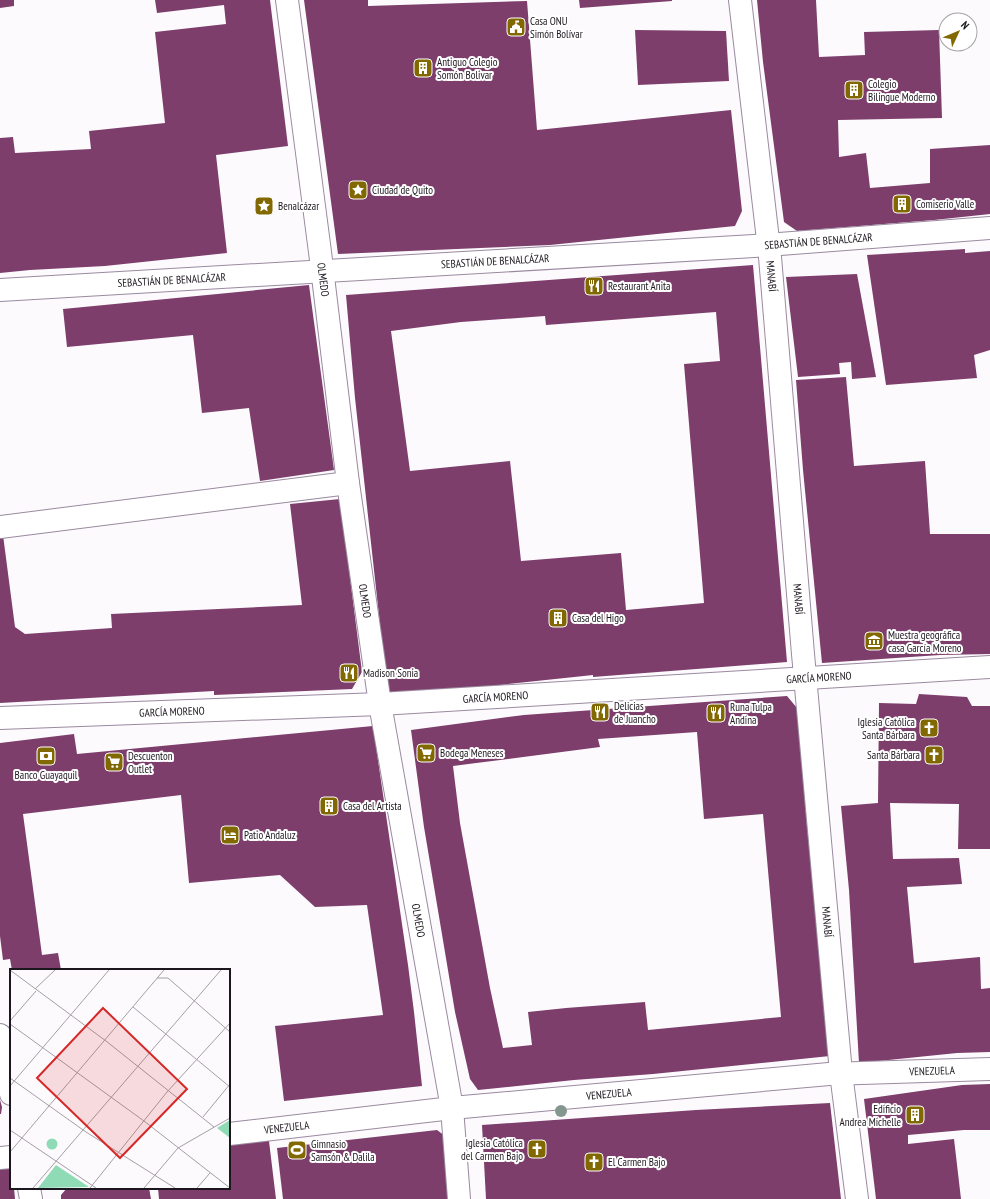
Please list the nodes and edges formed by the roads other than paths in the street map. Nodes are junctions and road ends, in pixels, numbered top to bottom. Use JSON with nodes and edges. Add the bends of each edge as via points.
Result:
{"nodes":[{"id":1,"x":287,"y":0,"type":"edge"},
{"id":2,"x":740,"y":0,"type":"edge"},
{"id":3,"x":990,"y":228,"type":"edge"},
{"id":4,"x":768,"y":244,"type":"junction"},
{"id":5,"x":322,"y":271,"type":"junction"},
{"id":6,"x":0,"y":290,"type":"edge"},
{"id":7,"x":348,"y":482,"type":"junction"},
{"id":8,"x":0,"y":527,"type":"edge"},
{"id":9,"x":990,"y":668,"type":"edge"},
{"id":10,"x":805,"y":678,"type":"junction"},
{"id":11,"x":380,"y":704,"type":"junction"},
{"id":12,"x":0,"y":718,"type":"edge"},
{"id":13,"x":0,"y":1035,"type":"edge"},
{"id":14,"x":990,"y":1069,"type":"edge"},
{"id":15,"x":841,"y":1073,"type":"junction"},
{"id":16,"x":10,"y":1089,"type":"edge"},
{"id":17,"x":452,"y":1108,"type":"junction"},
{"id":18,"x":230,"y":1134,"type":"edge"},
{"id":19,"x":10,"y":1157,"type":"edge"},
{"id":20,"x":0,"y":1158,"type":"edge"},
{"id":21,"x":29,"y":1189,"type":"edge"},
{"id":22,"x":31,"y":1199,"type":"edge"},
{"id":23,"x":459,"y":1199,"type":"edge"},
{"id":24,"x":857,"y":1199,"type":"edge"}],
"edges":[{"from":1,"to":5,"type":"street","name":"OLMEDO"},
{"from":2,"to":4,"type":"street","name":"MANABÍ"},
{"from":3,"to":4,"type":"street","name":"SEBASTIÁN DE BENALCÁZAR"},
{"from":4,"to":5,"type":"street","name":"SEBASTIÁN DE BENALCÁZAR"},
{"from":4,"to":10,"type":"street","name":"MANABÍ"},
{"from":5,"to":6,"type":"street","name":"SEBASTIÁN DE BENALCÁZAR"},
{"from":5,"to":7,"type":"street","name":"OLMEDO"},
{"from":7,"to":8,"type":"street"},
{"from":7,"to":11,"type":"street","name":"OLMEDO"},
{"from":9,"to":10,"type":"street","name":"GARCÍA MORENO"},
{"from":10,"to":11,"type":"street","name":"GARCÍA MORENO"},
{"from":10,"to":15,"type":"street","name":"MANABÍ"},
{"from":11,"to":12,"type":"street","name":"GARCÍA MORENO"},
{"from":11,"to":17,"type":"street","name":"OLMEDO"},
{"from":13,"to":16,"type":"street"},
{"from":14,"to":15,"type":"street","name":"VENEZUELA"},
{"from":15,"to":17,"type":"street","name":"VENEZUELA"},
{"from":15,"to":24,"type":"street","name":"MANABÍ"},
{"from":17,"to":18,"type":"street","name":"VENEZUELA"},
{"from":17,"to":23,"type":"street","name":"OLMEDO"},
{"from":19,"to":20,"type":"street"},
{"from":21,"to":22,"type":"street"}]}
